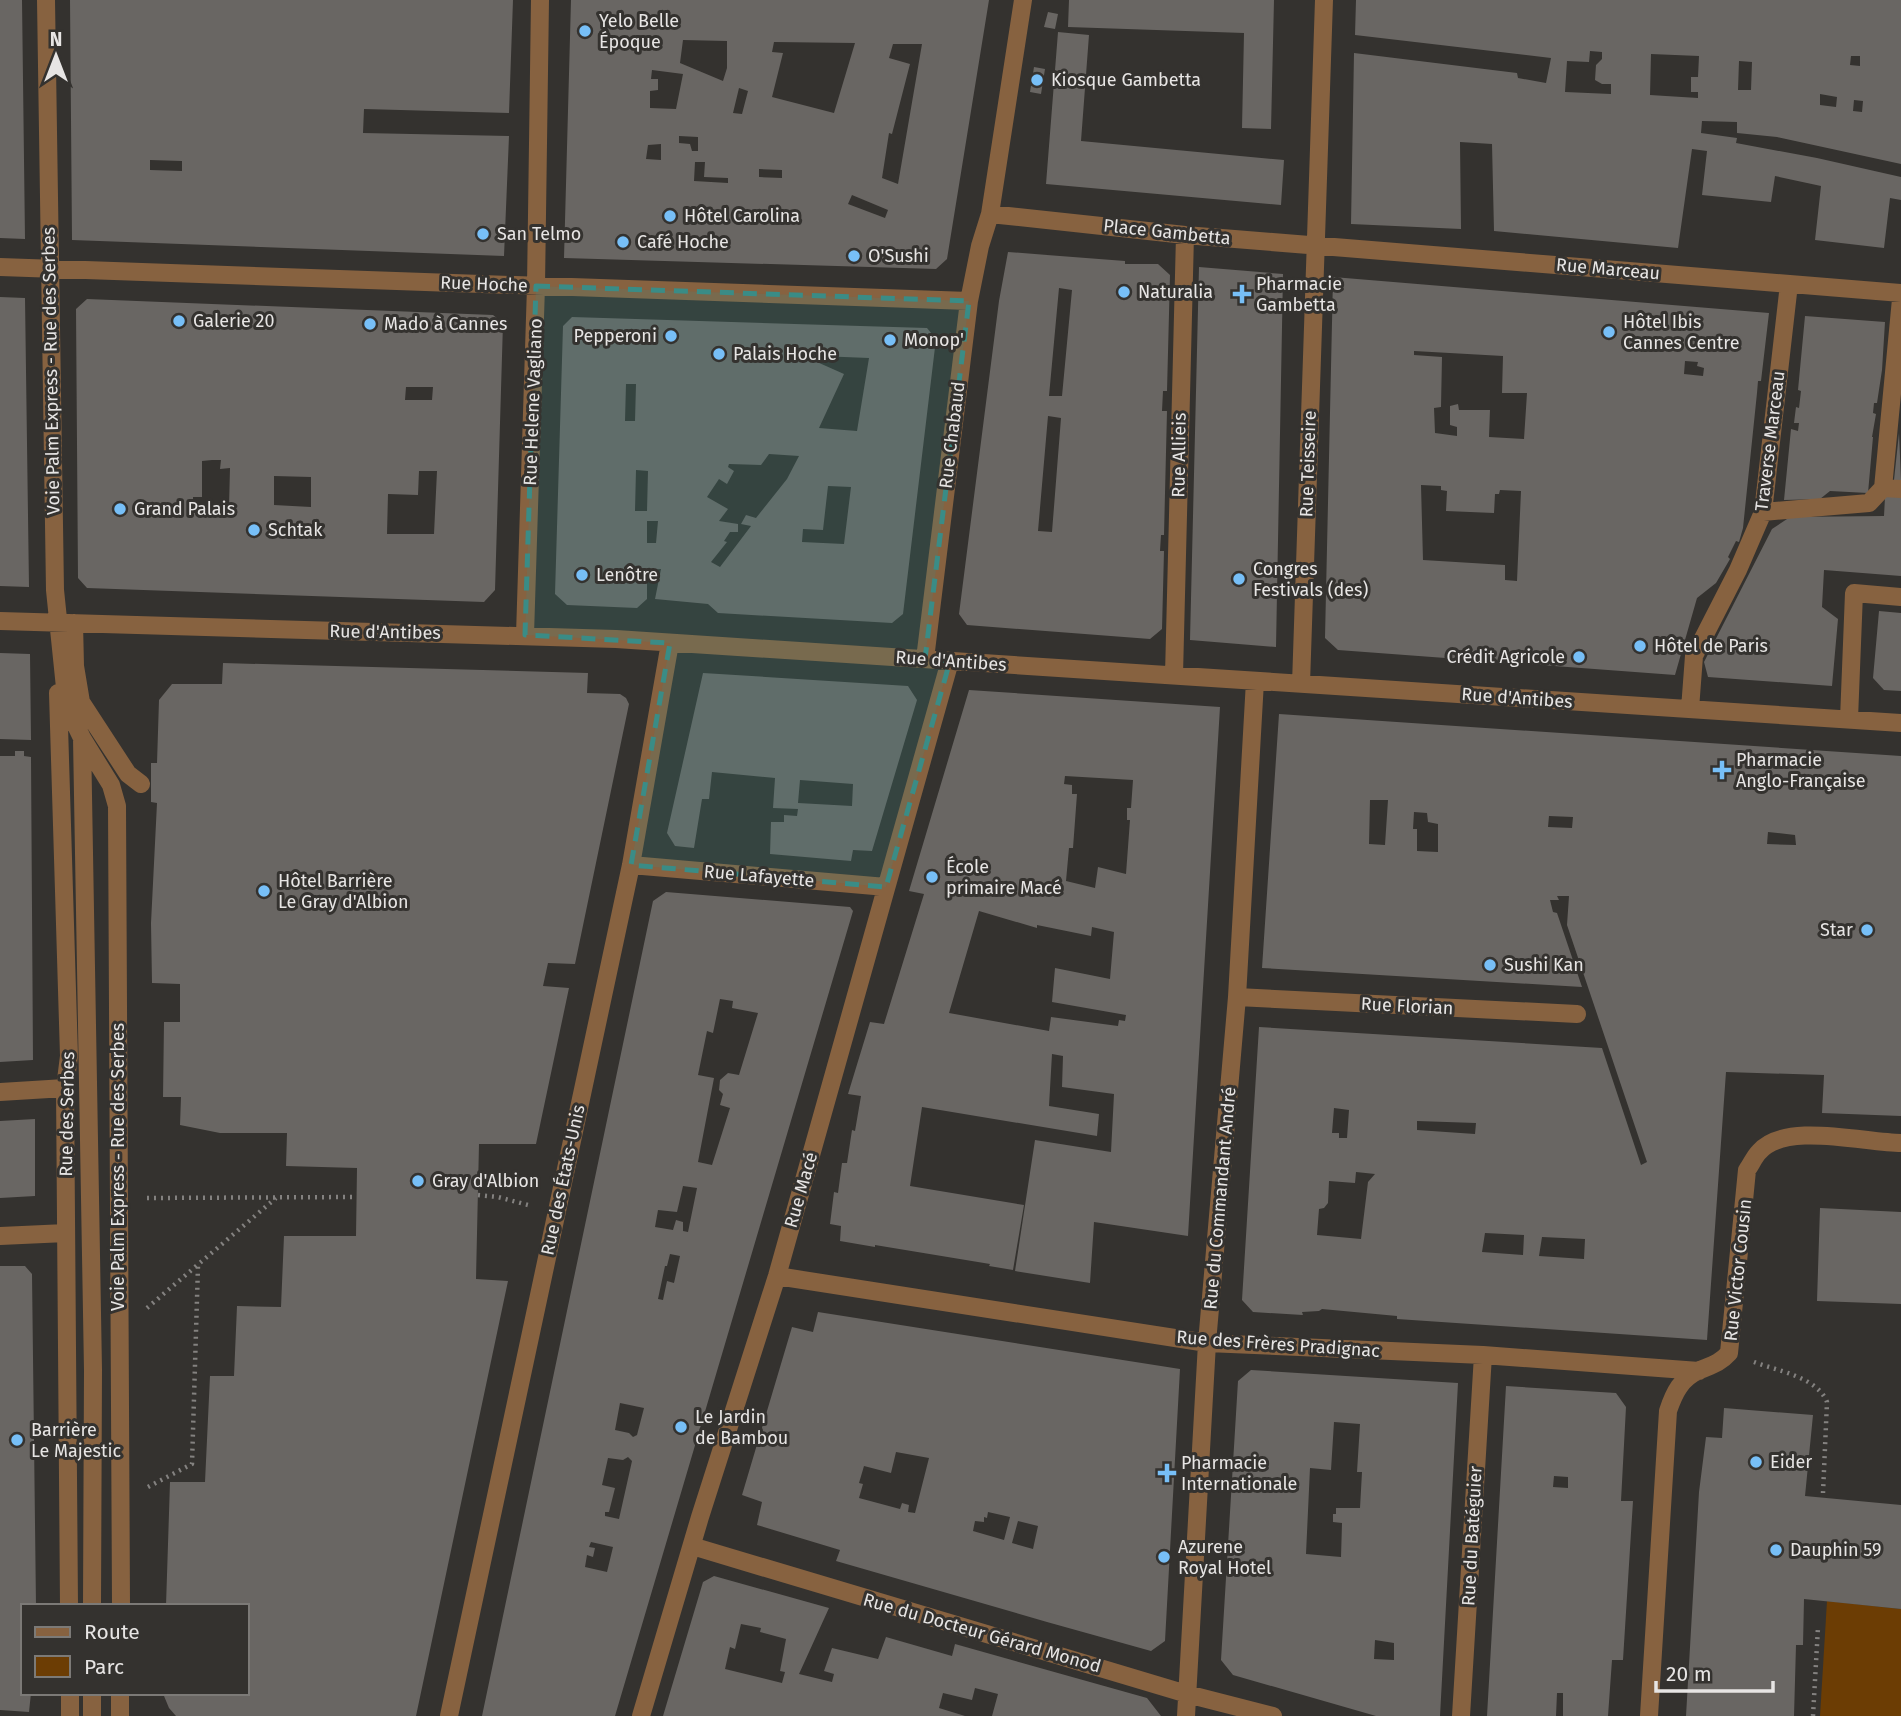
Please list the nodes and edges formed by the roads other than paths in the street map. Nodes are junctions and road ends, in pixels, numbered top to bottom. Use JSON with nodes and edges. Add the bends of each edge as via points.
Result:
{"nodes":[{"id":1,"x":46,"y":0,"type":"edge"},
{"id":2,"x":540,"y":0,"type":"edge"},
{"id":3,"x":1023,"y":0,"type":"edge"},
{"id":4,"x":1324,"y":0,"type":"edge"},
{"id":5,"x":989,"y":214,"type":"junction"},
{"id":6,"x":1185,"y":235,"type":"junction"},
{"id":7,"x":1315,"y":245,"type":"junction"},
{"id":8,"x":0,"y":267,"type":"edge"},
{"id":9,"x":50,"y":269,"type":"junction"},
{"id":10,"x":1788,"y":284,"type":"junction"},
{"id":11,"x":536,"y":286,"type":"junction"},
{"id":12,"x":1901,"y":293,"type":"edge"},
{"id":13,"x":1901,"y":299,"type":"edge"},
{"id":14,"x":968,"y":301,"type":"junction"},
{"id":15,"x":1892,"y":488,"type":"edge"},
{"id":16,"x":1763,"y":512,"type":"junction"},
{"id":17,"x":1901,"y":597,"type":"edge"},
{"id":18,"x":0,"y":621,"type":"edge"},
{"id":19,"x":66,"y":622,"type":"junction"},
{"id":20,"x":525,"y":635,"type":"junction"},
{"id":21,"x":670,"y":642,"type":"junction"},
{"id":22,"x":925,"y":659,"type":"junction"},
{"id":23,"x":950,"y":661,"type":"junction"},
{"id":24,"x":1174,"y":675,"type":"junction"},
{"id":25,"x":1255,"y":681,"type":"junction"},
{"id":26,"x":1301,"y":684,"type":"junction"},
{"id":27,"x":1690,"y":709,"type":"junction"},
{"id":28,"x":1849,"y":719,"type":"junction"},
{"id":29,"x":1901,"y":723,"type":"edge"},
{"id":30,"x":82,"y":738,"type":"junction"},
{"id":31,"x":141,"y":784,"type":"dead end"},
{"id":32,"x":631,"y":865,"type":"junction"},
{"id":33,"x":886,"y":887,"type":"junction"},
{"id":34,"x":1237,"y":997,"type":"junction"},
{"id":35,"x":1577,"y":1014,"type":"dead end"},
{"id":36,"x":65,"y":1088,"type":"junction"},
{"id":37,"x":0,"y":1092,"type":"edge"},
{"id":38,"x":1901,"y":1143,"type":"edge"},
{"id":39,"x":66,"y":1233,"type":"junction"},
{"id":40,"x":0,"y":1236,"type":"edge"},
{"id":41,"x":777,"y":1276,"type":"junction"},
{"id":42,"x":1207,"y":1343,"type":"junction"},
{"id":43,"x":1483,"y":1355,"type":"junction"},
{"id":44,"x":1699,"y":1370,"type":"junction"},
{"id":45,"x":692,"y":1546,"type":"junction"},
{"id":46,"x":69,"y":1604,"type":"edge"},
{"id":47,"x":92,"y":1604,"type":"edge"},
{"id":48,"x":121,"y":1604,"type":"edge"},
{"id":49,"x":1188,"y":1694,"type":"junction"},
{"id":50,"x":70,"y":1695,"type":"edge"},
{"id":51,"x":92,"y":1695,"type":"edge"},
{"id":52,"x":120,"y":1695,"type":"edge"},
{"id":53,"x":70,"y":1716,"type":"edge"},
{"id":54,"x":92,"y":1716,"type":"edge"},
{"id":55,"x":120,"y":1716,"type":"edge"},
{"id":56,"x":449,"y":1716,"type":"edge"},
{"id":57,"x":641,"y":1716,"type":"edge"},
{"id":58,"x":1186,"y":1716,"type":"edge"},
{"id":59,"x":1273,"y":1716,"type":"edge"},
{"id":60,"x":1461,"y":1716,"type":"edge"},
{"id":61,"x":1649,"y":1716,"type":"edge"}],
"edges":[{"from":1,"to":9,"type":"street","name":"Voie Palm Express - Rue des Serbes"},
{"from":2,"to":11,"type":"street","name":"Rue Helene Vagliano"},
{"from":3,"to":5,"type":"street"},
{"from":4,"to":7,"type":"street"},
{"from":5,"to":6,"type":"street","name":"Place Gambetta"},
{"from":5,"to":14,"type":"street","name":"Rue Chabaud"},
{"from":6,"to":7,"type":"street","name":"Place Gambetta"},
{"from":6,"to":24,"type":"street","name":"Rue Allieis"},
{"from":7,"to":10,"type":"street","name":"Rue Marceau"},
{"from":7,"to":26,"type":"street","name":"Rue Teisseire"},
{"from":8,"to":9,"type":"street","name":"Rue Hoche"},
{"from":9,"to":11,"type":"street","name":"Rue Hoche"},
{"from":9,"to":19,"type":"street","name":"Voie Palm Express - Rue des Serbes","via":[[55,590]]},
{"from":10,"to":12,"type":"street","name":"Rue Marceau"},
{"from":10,"to":16,"type":"street","name":"Traverse Marceau"},
{"from":11,"to":14,"type":"street","name":"Rue Hoche"},
{"from":11,"to":20,"type":"street","name":"Rue Helene Vagliano"},
{"from":13,"to":15,"type":"street"},
{"from":14,"to":22,"type":"street","name":"Rue Chabaud"},
{"from":15,"to":16,"type":"street","via":[[1869,503]]},
{"from":16,"to":27,"type":"street","name":"Traverse Marceau","via":[[1694,656]]},
{"from":17,"to":28,"type":"street","via":[[1854,593]]},
{"from":18,"to":19,"type":"street","name":"Rue d'Antibes"},
{"from":19,"to":20,"type":"street","name":"Rue d'Antibes"},
{"from":19,"to":30,"type":"street","name":"Voie Palm Express - Rue des Serbes","via":[[67,707]]},
{"from":19,"to":31,"type":"street","via":[[81,702],[128,774]]},
{"from":19,"to":36,"type":"street","name":"Rue des Serbes","via":[[58,729],[69,1056]]},
{"from":20,"to":21,"type":"street","name":"Rue d'Antibes"},
{"from":21,"to":22,"type":"street","name":"Rue d'Antibes"},
{"from":21,"to":32,"type":"street","name":"Rue des États-Unis"},
{"from":22,"to":23,"type":"street","name":"Rue d'Antibes"},
{"from":23,"to":24,"type":"street","name":"Rue d'Antibes"},
{"from":23,"to":33,"type":"street","name":"Rue Macé"},
{"from":24,"to":25,"type":"street","name":"Rue d'Antibes"},
{"from":25,"to":26,"type":"street","name":"Rue d'Antibes"},
{"from":25,"to":34,"type":"street","name":"Rue du Commandant André"},
{"from":26,"to":27,"type":"street","name":"Rue d'Antibes"},
{"from":27,"to":28,"type":"street","name":"Rue d'Antibes"},
{"from":28,"to":29,"type":"street","name":"Rue d'Antibes"},
{"from":30,"to":47,"type":"street","name":"Voie Palm Express - Rue des Serbes","via":[[93,1370]]},
{"from":30,"to":48,"type":"street","name":"Voie Palm Express - Rue des Serbes","via":[[111,785],[117,806]]},
{"from":32,"to":33,"type":"street","name":"Rue Lafayette"},
{"from":32,"to":56,"type":"street","name":"Rue des États-Unis"},
{"from":33,"to":41,"type":"street","name":"Rue Macé"},
{"from":34,"to":35,"type":"street","name":"Rue Florian"},
{"from":34,"to":42,"type":"street","name":"Rue du Commandant André"},
{"from":36,"to":37,"type":"street"},
{"from":36,"to":39,"type":"street","name":"Rue des Serbes"},
{"from":38,"to":44,"type":"street","name":"Rue Victor Cousin","via":[[1809,1135],[1780,1139],[1760,1150],[1748,1170],[1729,1353],[1722,1361]]},
{"from":39,"to":40,"type":"street"},
{"from":39,"to":46,"type":"street","name":"Rue des Serbes"},
{"from":41,"to":42,"type":"street","name":"Rue des Frères Pradignac"},
{"from":41,"to":45,"type":"street","name":"Rue Macé"},
{"from":42,"to":43,"type":"street","name":"Rue des Frères Pradignac"},
{"from":42,"to":49,"type":"street","name":"Rue du Commandant André"},
{"from":43,"to":44,"type":"street","name":"Rue des Frères Pradignac"},
{"from":43,"to":60,"type":"street","name":"Rue du Batéguier"},
{"from":44,"to":61,"type":"street","name":"Rue Victor Cousin","via":[[1680,1384],[1668,1410]]},
{"from":45,"to":49,"type":"street","name":"Rue du Docteur Gérard Monod"},
{"from":45,"to":57,"type":"street","name":"Rue Macé"},
{"from":49,"to":58,"type":"street","name":"Rue du Commandant André"},
{"from":49,"to":59,"type":"street","name":"Rue du Docteur Gérard Monod"},
{"from":50,"to":53,"type":"street"},
{"from":51,"to":54,"type":"street"},
{"from":52,"to":55,"type":"street"}]}
